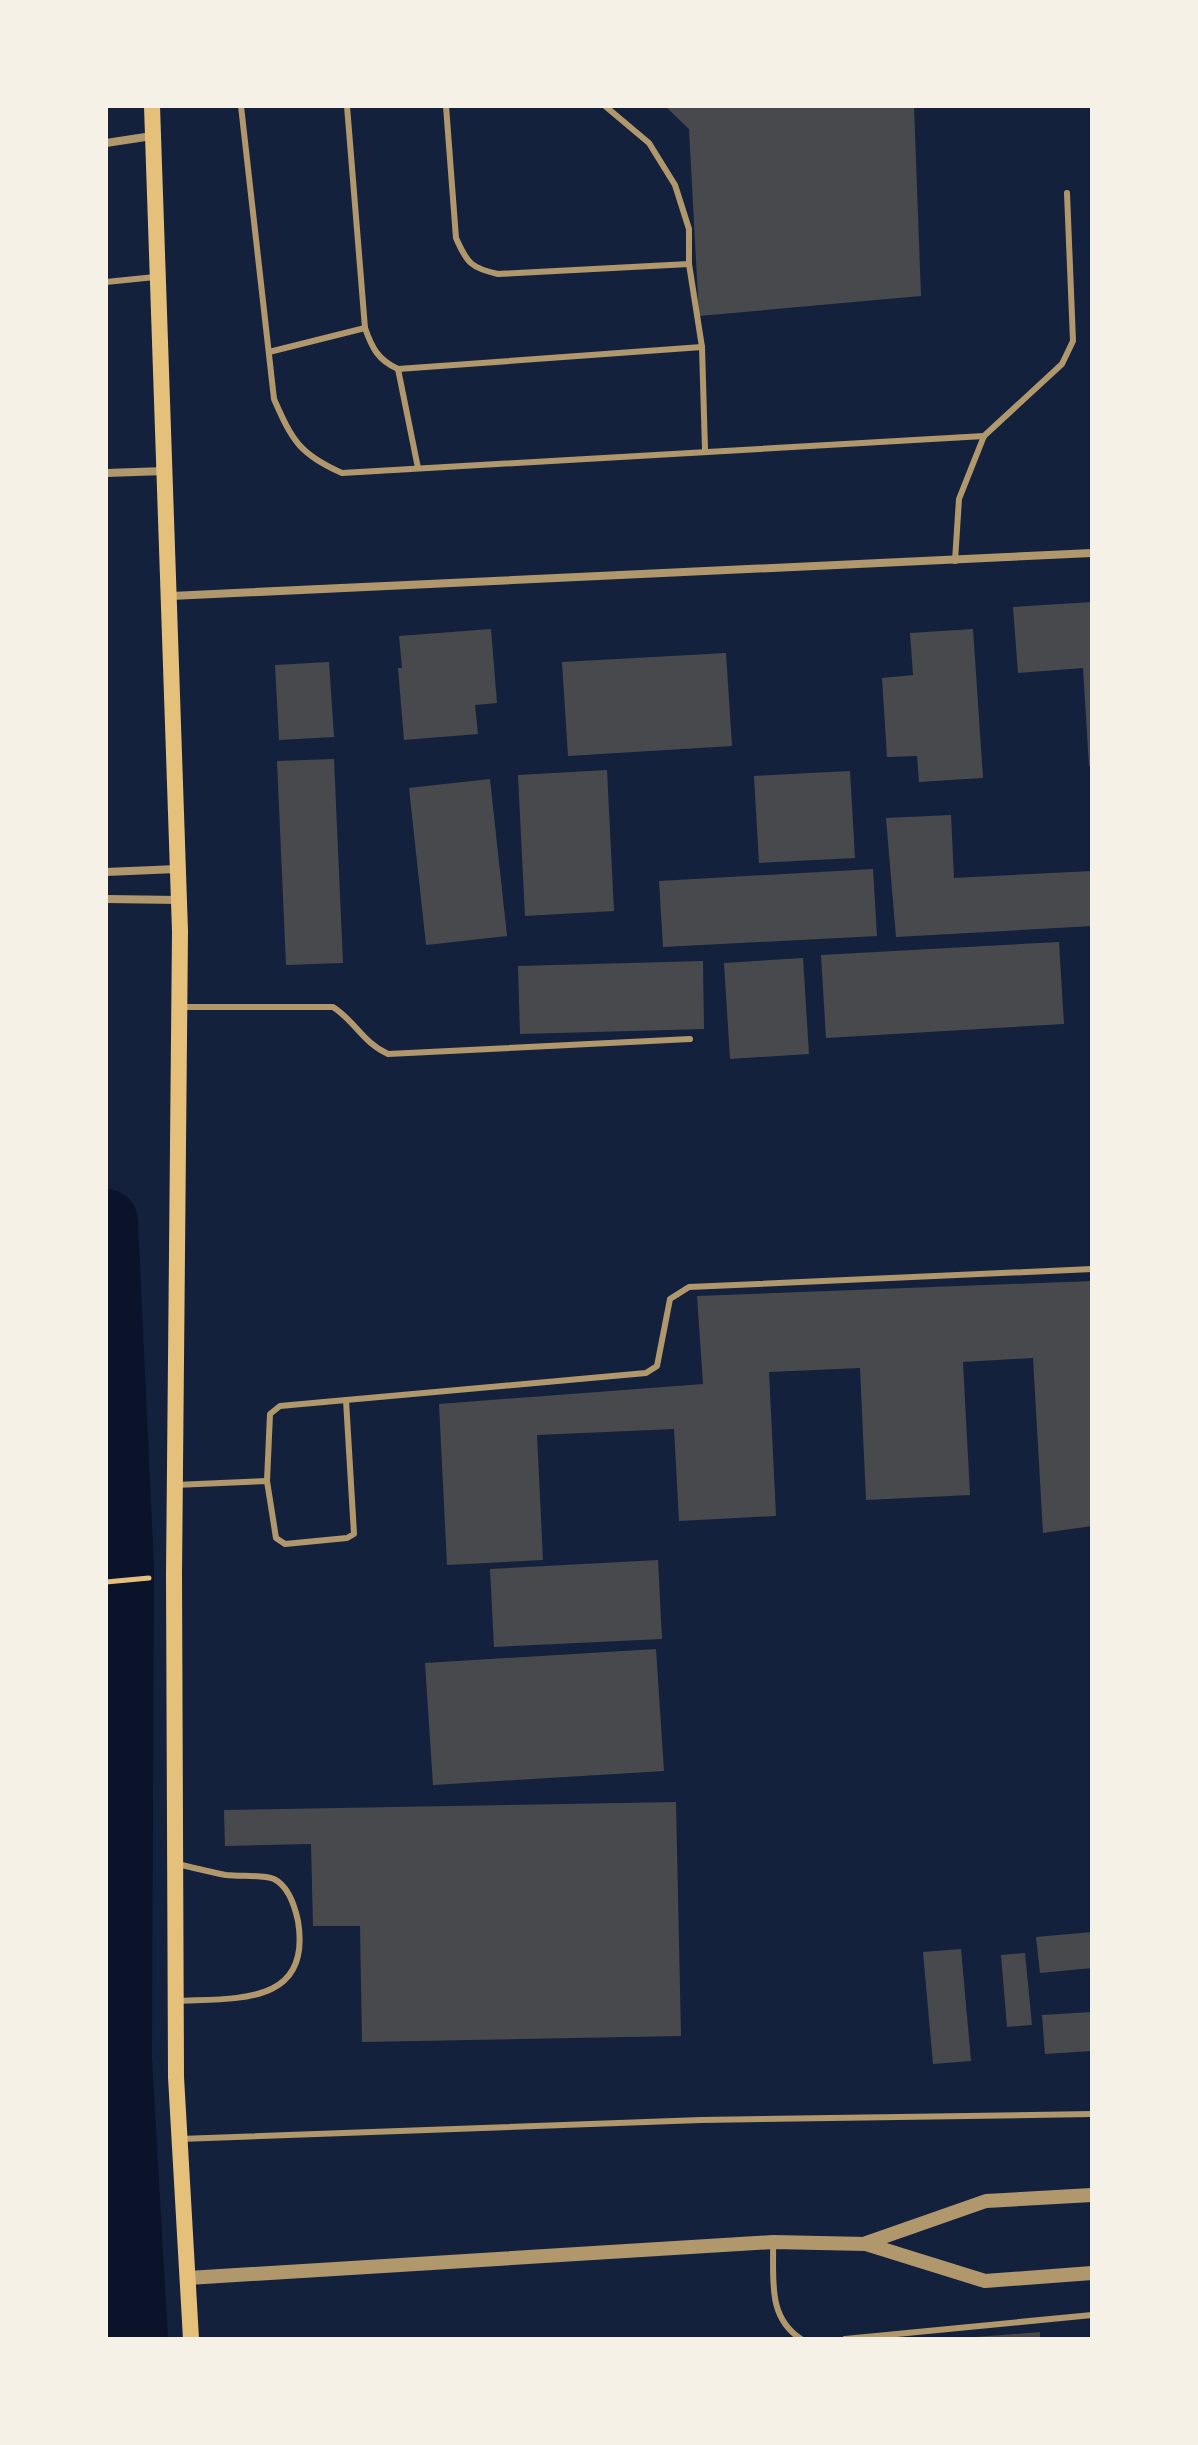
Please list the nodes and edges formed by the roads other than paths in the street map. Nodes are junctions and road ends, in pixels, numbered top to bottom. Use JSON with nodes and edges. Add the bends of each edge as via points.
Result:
{"nodes":[{"id":1,"x":152,"y":106,"type":"edge"},
{"id":2,"x":241,"y":106,"type":"edge"},
{"id":3,"x":347,"y":106,"type":"edge"},
{"id":4,"x":446,"y":106,"type":"edge"},
{"id":5,"x":605,"y":106,"type":"edge"},
{"id":6,"x":153,"y":136,"type":"junction"},
{"id":7,"x":106,"y":143,"type":"edge"},
{"id":8,"x":1067,"y":193,"type":"dead end"},
{"id":9,"x":689,"y":264,"type":"junction"},
{"id":10,"x":159,"y":277,"type":"junction"},
{"id":11,"x":107,"y":282,"type":"edge"},
{"id":12,"x":365,"y":328,"type":"junction"},
{"id":13,"x":702,"y":347,"type":"junction"},
{"id":14,"x":269,"y":352,"type":"junction"},
{"id":15,"x":398,"y":369,"type":"junction"},
{"id":16,"x":984,"y":436,"type":"junction"},
{"id":17,"x":705,"y":450,"type":"junction"},
{"id":18,"x":418,"y":468,"type":"junction"},
{"id":19,"x":167,"y":471,"type":"junction"},
{"id":20,"x":106,"y":473,"type":"edge"},
{"id":21,"x":1092,"y":553,"type":"edge"},
{"id":22,"x":955,"y":561,"type":"junction"},
{"id":23,"x":171,"y":596,"type":"junction"},
{"id":24,"x":179,"y":869,"type":"junction"},
{"id":25,"x":106,"y":872,"type":"edge"},
{"id":26,"x":106,"y":899,"type":"edge"},
{"id":27,"x":179,"y":900,"type":"junction"},
{"id":28,"x":181,"y":1007,"type":"junction"},
{"id":29,"x":690,"y":1039,"type":"dead end"},
{"id":30,"x":1092,"y":1269,"type":"edge"},
{"id":31,"x":346,"y":1400,"type":"junction"},
{"id":32,"x":267,"y":1481,"type":"junction"},
{"id":33,"x":175,"y":1485,"type":"junction"},
{"id":34,"x":176,"y":1864,"type":"junction"},
{"id":35,"x":176,"y":2001,"type":"junction"},
{"id":36,"x":1092,"y":2114,"type":"edge"},
{"id":37,"x":180,"y":2139,"type":"junction"},
{"id":38,"x":1092,"y":2195,"type":"edge"},
{"id":39,"x":773,"y":2242,"type":"junction"},
{"id":40,"x":866,"y":2244,"type":"junction"},
{"id":41,"x":1092,"y":2273,"type":"edge"},
{"id":42,"x":188,"y":2278,"type":"junction"},
{"id":43,"x":1092,"y":2315,"type":"edge"},
{"id":44,"x":191,"y":2339,"type":"edge"},
{"id":45,"x":801,"y":2339,"type":"edge"},
{"id":46,"x":845,"y":2339,"type":"edge"}],
"edges":[{"from":1,"to":6,"type":"main road"},
{"from":2,"to":14,"type":"lane"},
{"from":3,"to":12,"type":"lane"},
{"from":4,"to":9,"type":"lane","via":[[456,238],[476,269],[498,274]]},
{"from":5,"to":9,"type":"lane","via":[[649,143],[675,185],[689,229]]},
{"from":6,"to":7,"type":"street"},
{"from":6,"to":10,"type":"main road"},
{"from":8,"to":16,"type":"lane","via":[[1073,341],[1062,364]]},
{"from":9,"to":13,"type":"lane"},
{"from":10,"to":11,"type":"lane"},
{"from":10,"to":19,"type":"main road"},
{"from":12,"to":14,"type":"lane"},
{"from":12,"to":15,"type":"lane","via":[[372,349]]},
{"from":13,"to":15,"type":"lane"},
{"from":13,"to":17,"type":"lane"},
{"from":14,"to":18,"type":"lane","via":[[274,399],[291,439],[313,460],[342,473]]},
{"from":15,"to":18,"type":"lane"},
{"from":16,"to":17,"type":"lane"},
{"from":16,"to":22,"type":"lane","via":[[959,499]]},
{"from":17,"to":18,"type":"lane"},
{"from":19,"to":20,"type":"street"},
{"from":19,"to":23,"type":"main road"},
{"from":21,"to":22,"type":"street"},
{"from":22,"to":23,"type":"street"},
{"from":23,"to":24,"type":"main road"},
{"from":24,"to":25,"type":"street"},
{"from":24,"to":27,"type":"main road"},
{"from":26,"to":27,"type":"street"},
{"from":27,"to":28,"type":"main road"},
{"from":28,"to":29,"type":"lane","via":[[333,1007],[350,1018],[363,1038],[388,1054]]},
{"from":28,"to":33,"type":"main road"},
{"from":30,"to":31,"type":"lane","via":[[689,1287],[670,1299],[657,1366],[646,1373]]},
{"from":31,"to":32,"type":"lane","via":[[280,1406],[270,1414]]},
{"from":31,"to":32,"type":"lane","via":[[354,1534],[285,1544],[276,1538]]},
{"from":32,"to":33,"type":"lane"},
{"from":33,"to":34,"type":"main road"},
{"from":34,"to":35,"type":"main road"},
{"from":34,"to":35,"type":"lane","via":[[274,1879],[288,1891],[298,1921],[297,1959],[288,1980],[271,1992]]},
{"from":35,"to":37,"type":"main road"},
{"from":36,"to":37,"type":"lane"},
{"from":37,"to":42,"type":"main road"},
{"from":38,"to":40,"type":"street","via":[[986,2201]]},
{"from":39,"to":40,"type":"street"},
{"from":39,"to":42,"type":"street"},
{"from":39,"to":45,"type":"lane","via":[[775,2309],[786,2329]]},
{"from":40,"to":41,"type":"street","via":[[985,2281]]},
{"from":42,"to":44,"type":"main road"},
{"from":43,"to":46,"type":"lane"}]}
